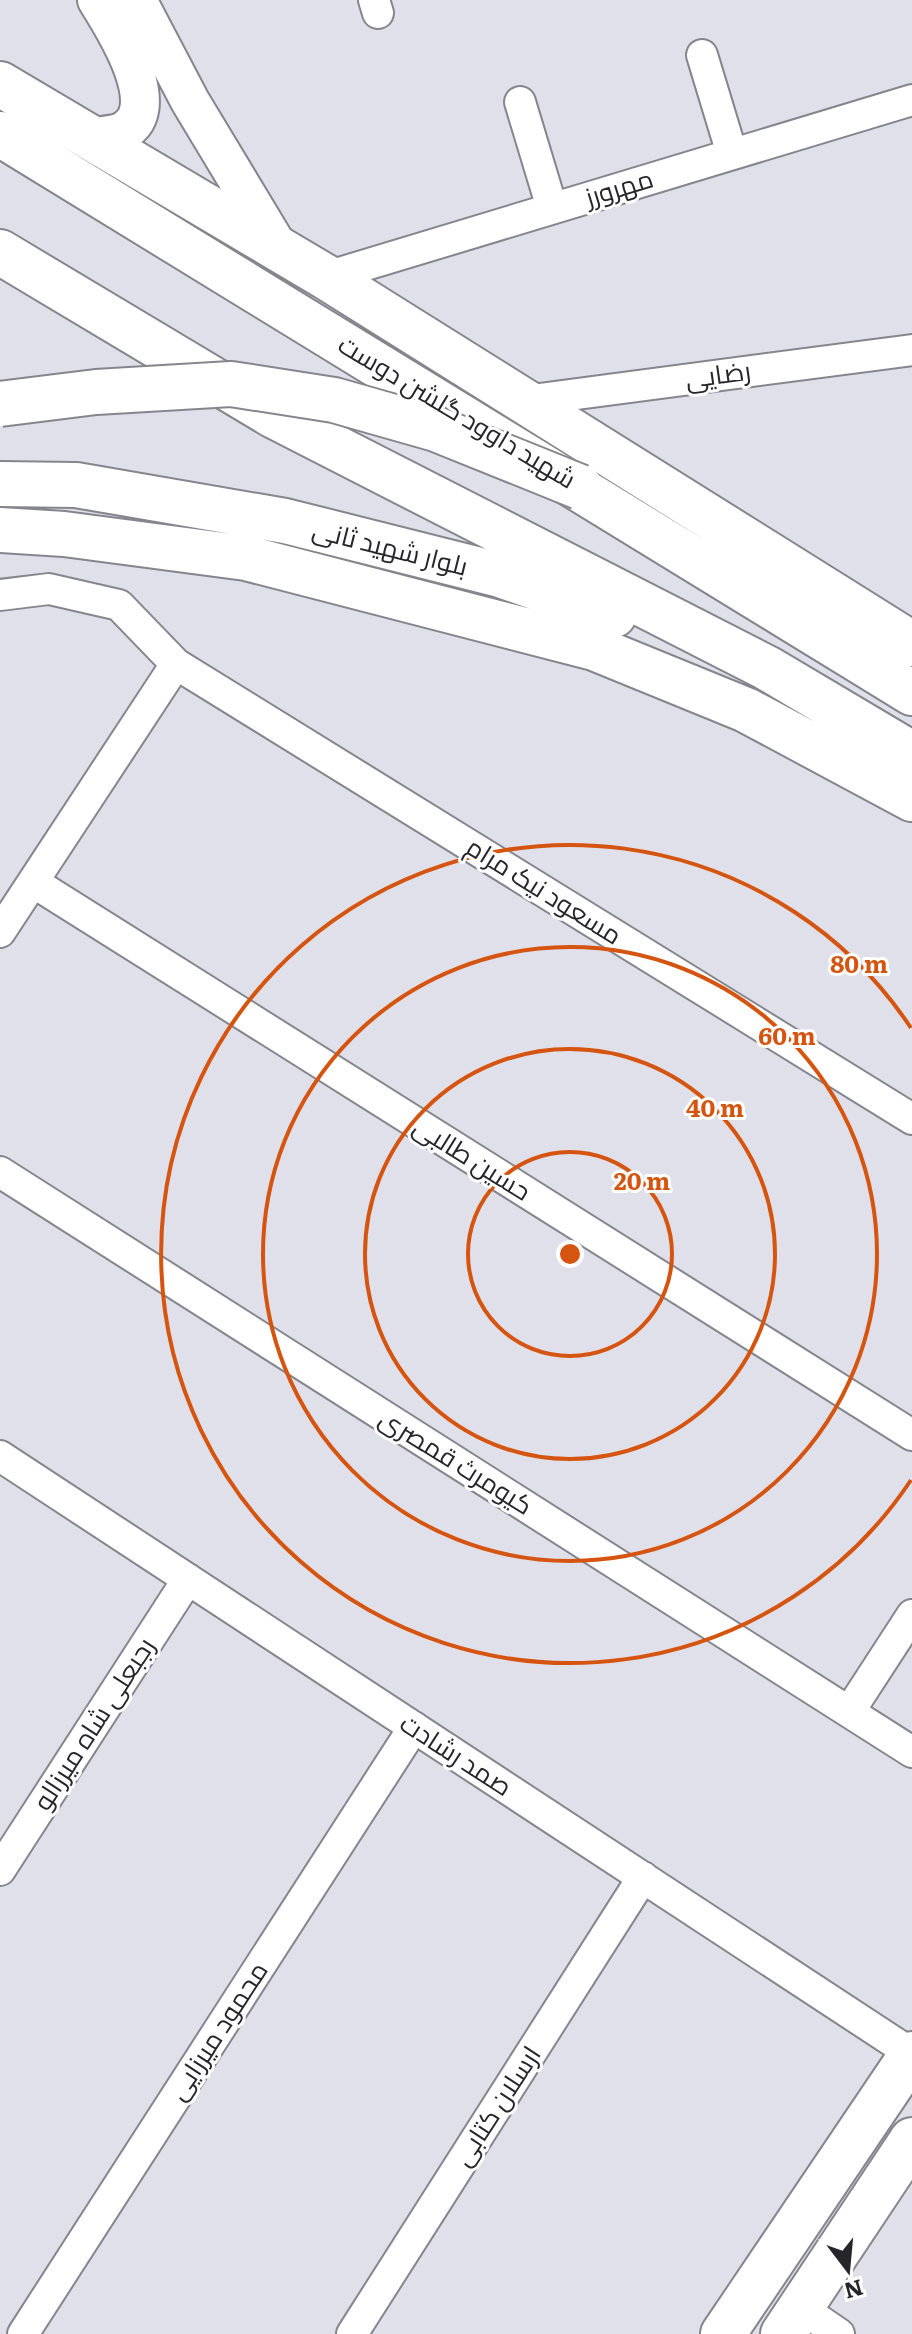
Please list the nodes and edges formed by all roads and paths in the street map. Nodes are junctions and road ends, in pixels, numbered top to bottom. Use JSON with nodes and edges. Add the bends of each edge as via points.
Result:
{"nodes":[{"id":1,"x":97,"y":0,"type":"edge"},
{"id":2,"x":127,"y":16,"type":"edge"},
{"id":3,"x":702,"y":55,"type":"dead end"},
{"id":4,"x":0,"y":84,"type":"edge"},
{"id":5,"x":912,"y":100,"type":"edge"},
{"id":6,"x":520,"y":102,"type":"dead end"},
{"id":7,"x":0,"y":134,"type":"edge"},
{"id":8,"x":94,"y":137,"type":"junction"},
{"id":9,"x":732,"y":154,"type":"junction"},
{"id":10,"x":552,"y":208,"type":"junction"},
{"id":11,"x":0,"y":252,"type":"edge"},
{"id":12,"x":281,"y":252,"type":"junction"},
{"id":13,"x":326,"y":277,"type":"junction"},
{"id":14,"x":912,"y":350,"type":"edge"},
{"id":15,"x":524,"y":401,"type":"junction"},
{"id":16,"x":0,"y":404,"type":"edge"},
{"id":17,"x":0,"y":484,"type":"edge"},
{"id":18,"x":580,"y":487,"type":"junction"},
{"id":19,"x":0,"y":530,"type":"edge"},
{"id":20,"x":0,"y":595,"type":"edge"},
{"id":21,"x":912,"y":644,"type":"edge"},
{"id":22,"x":176,"y":664,"type":"junction"},
{"id":23,"x":767,"y":668,"type":"junction"},
{"id":24,"x":912,"y":693,"type":"edge"},
{"id":25,"x":912,"y":754,"type":"edge"},
{"id":26,"x":912,"y":799,"type":"edge"},
{"id":27,"x":33,"y":882,"type":"junction"},
{"id":28,"x":0,"y":932,"type":"edge"},
{"id":29,"x":912,"y":1119,"type":"edge"},
{"id":30,"x":0,"y":1172,"type":"edge"},
{"id":31,"x":912,"y":1435,"type":"edge"},
{"id":32,"x":0,"y":1456,"type":"edge"},
{"id":33,"x":188,"y":1579,"type":"junction"},
{"id":34,"x":912,"y":1615,"type":"edge"},
{"id":35,"x":849,"y":1712,"type":"junction"},
{"id":36,"x":414,"y":1727,"type":"junction"},
{"id":37,"x":912,"y":1752,"type":"edge"},
{"id":38,"x":0,"y":1870,"type":"edge"},
{"id":39,"x":643,"y":1877,"type":"junction"},
{"id":40,"x":912,"y":2054,"type":"edge"},
{"id":41,"x":912,"y":2140,"type":"edge"},
{"id":42,"x":792,"y":2321,"type":"edge"},
{"id":43,"x":23,"y":2334,"type":"edge"},
{"id":44,"x":352,"y":2334,"type":"edge"},
{"id":45,"x":723,"y":2334,"type":"edge"},
{"id":46,"x":839,"y":2334,"type":"edge"}],
"edges":[{"from":1,"to":2,"type":"street"},
{"from":2,"to":8,"type":"street","via":[[143,95],[136,118],[122,132]]},
{"from":2,"to":12,"type":"street","via":[[190,101]]},
{"from":3,"to":9,"type":"street"},
{"from":4,"to":8,"type":"main road"},
{"from":5,"to":9,"type":"street","name":"مهرورز"},
{"from":6,"to":10,"type":"street"},
{"from":7,"to":18,"type":"main road","name":"شهید داوود گلشن دوست","bridge":true},
{"from":8,"to":12,"type":"main road"},
{"from":9,"to":10,"type":"street","name":"مهرورز"},
{"from":10,"to":13,"type":"street","name":"مهرورز"},
{"from":11,"to":23,"type":"main road","via":[[274,416]]},
{"from":12,"to":13,"type":"main road"},
{"from":13,"to":15,"type":"main road"},
{"from":14,"to":15,"type":"street","name":"رضایی"},
{"from":15,"to":21,"type":"main road"},
{"from":16,"to":18,"type":"main road","bridge":true,"via":[[231,384],[334,400],[436,429]]},
{"from":17,"to":23,"type":"main road","name":"بلوار شهید ثانی","via":[[76,485],[285,521],[500,575]]},
{"from":18,"to":24,"type":"main road","name":"شهید داوود گلشن دوست"},
{"from":19,"to":26,"type":"main road","via":[[246,558],[594,648],[746,710]]},
{"from":20,"to":22,"type":"street","name":"مسعود نیک مرام","via":[[49,589],[119,605]]},
{"from":22,"to":27,"type":"street"},
{"from":22,"to":29,"type":"street","name":"مسعود نیک مرام"},
{"from":23,"to":25,"type":"main road"},
{"from":27,"to":28,"type":"street"},
{"from":27,"to":31,"type":"street","name":"حسین طالبی"},
{"from":30,"to":35,"type":"street","name":"کیومرث قمصری"},
{"from":32,"to":33,"type":"street","name":"صمد رشادت"},
{"from":33,"to":36,"type":"street","name":"صمد رشادت"},
{"from":33,"to":38,"type":"street","name":"رجبعلی شاه میرزالو"},
{"from":34,"to":35,"type":"street"},
{"from":35,"to":37,"type":"street","name":"کیومرث قمصری"},
{"from":36,"to":39,"type":"street","name":"صمد رشادت"},
{"from":36,"to":43,"type":"street","name":"محمود میرزایی"},
{"from":39,"to":40,"type":"street","name":"صمد رشادت"},
{"from":39,"to":44,"type":"street","name":"ارسلان کتابی"},
{"from":40,"to":45,"type":"main road"},
{"from":41,"to":42,"type":"main road"},
{"from":42,"to":46,"type":"street"}]}
